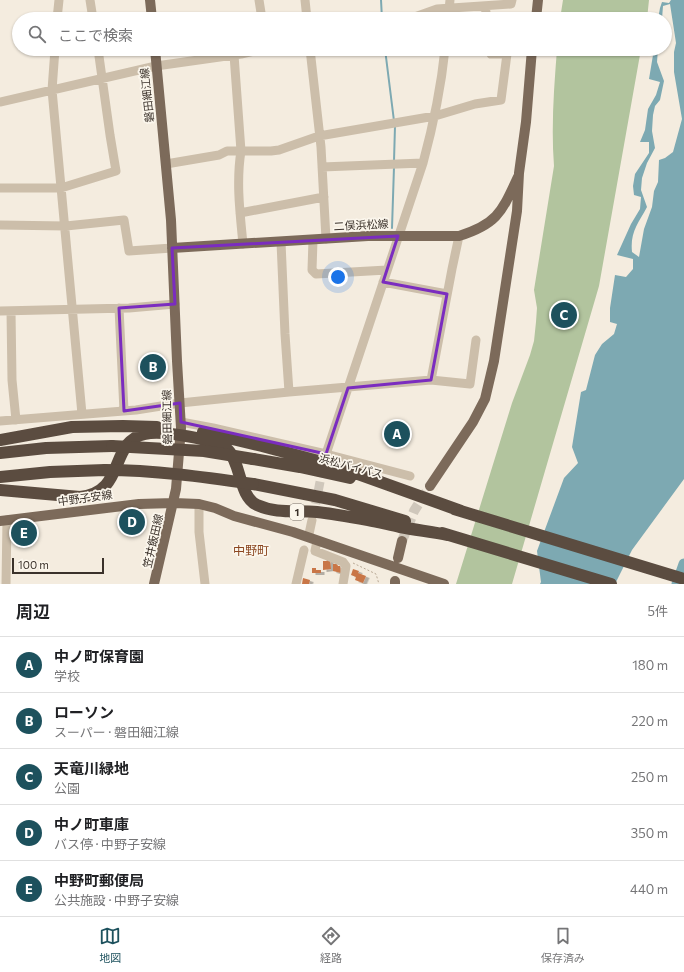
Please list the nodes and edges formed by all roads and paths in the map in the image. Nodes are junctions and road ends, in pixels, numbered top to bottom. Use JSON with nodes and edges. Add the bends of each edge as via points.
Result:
{"nodes":[{"id":1,"x":59,"y":0,"type":"edge"},
{"id":2,"x":90,"y":0,"type":"edge"},
{"id":3,"x":150,"y":0,"type":"edge"},
{"id":4,"x":259,"y":0,"type":"edge"},
{"id":5,"x":305,"y":0,"type":"edge"},
{"id":6,"x":512,"y":0,"type":"edge"},
{"id":7,"x":538,"y":0,"type":"edge"},
{"id":8,"x":449,"y":4,"type":"edge"},
{"id":9,"x":485,"y":6,"type":"junction"},
{"id":10,"x":58,"y":12,"type":"edge"},
{"id":11,"x":92,"y":12,"type":"edge"},
{"id":12,"x":151,"y":12,"type":"edge"},
{"id":13,"x":261,"y":12,"type":"edge"},
{"id":14,"x":306,"y":12,"type":"edge"},
{"id":15,"x":429,"y":12,"type":"edge"},
{"id":16,"x":486,"y":12,"type":"edge"},
{"id":17,"x":537,"y":12,"type":"edge"},
{"id":18,"x":54,"y":56,"type":"edge"},
{"id":19,"x":99,"y":56,"type":"edge"},
{"id":20,"x":155,"y":56,"type":"edge"},
{"id":21,"x":227,"y":56,"type":"edge"},
{"id":22,"x":234,"y":56,"type":"edge"},
{"id":23,"x":311,"y":56,"type":"edge"},
{"id":24,"x":444,"y":56,"type":"edge"},
{"id":25,"x":507,"y":56,"type":"edge"},
{"id":26,"x":531,"y":56,"type":"edge"},
{"id":27,"x":156,"y":66,"type":"junction"},
{"id":28,"x":103,"y":79,"type":"junction"},
{"id":29,"x":52,"y":90,"type":"junction"},
{"id":30,"x":0,"y":102,"type":"edge"},
{"id":31,"x":435,"y":116,"type":"junction"},
{"id":32,"x":319,"y":136,"type":"junction"},
{"id":33,"x":241,"y":150,"type":"junction"},
{"id":34,"x":423,"y":163,"type":"junction"},
{"id":35,"x":166,"y":164,"type":"junction"},
{"id":36,"x":322,"y":167,"type":"junction"},
{"id":37,"x":519,"y":173,"type":"junction"},
{"id":38,"x":0,"y":188,"type":"edge"},
{"id":39,"x":61,"y":188,"type":"junction"},
{"id":40,"x":324,"y":197,"type":"junction"},
{"id":41,"x":240,"y":213,"type":"junction"},
{"id":42,"x":0,"y":225,"type":"edge"},
{"id":43,"x":66,"y":226,"type":"junction"},
{"id":44,"x":398,"y":236,"type":"junction"},
{"id":45,"x":459,"y":236,"type":"junction"},
{"id":46,"x":326,"y":239,"type":"junction"},
{"id":47,"x":313,"y":240,"type":"junction"},
{"id":48,"x":281,"y":242,"type":"junction"},
{"id":49,"x":243,"y":244,"type":"junction"},
{"id":50,"x":172,"y":248,"type":"junction"},
{"id":51,"x":387,"y":270,"type":"junction"},
{"id":52,"x":383,"y":282,"type":"junction"},
{"id":53,"x":447,"y":294,"type":"junction"},
{"id":54,"x":176,"y":304,"type":"junction"},
{"id":55,"x":119,"y":308,"type":"junction"},
{"id":56,"x":73,"y":309,"type":"junction"},
{"id":57,"x":0,"y":311,"type":"edge"},
{"id":58,"x":11,"y":311,"type":"junction"},
{"id":59,"x":476,"y":340,"type":"dead end"},
{"id":60,"x":431,"y":380,"type":"junction"},
{"id":61,"x":348,"y":388,"type":"junction"},
{"id":62,"x":289,"y":392,"type":"junction"},
{"id":63,"x":180,"y":403,"type":"junction"},
{"id":64,"x":124,"y":411,"type":"junction"},
{"id":65,"x":82,"y":414,"type":"junction"},
{"id":66,"x":16,"y":420,"type":"junction"},
{"id":67,"x":0,"y":421,"type":"edge"},
{"id":68,"x":181,"y":429,"type":"junction"},
{"id":69,"x":0,"y":440,"type":"edge"},
{"id":70,"x":0,"y":453,"type":"edge"},
{"id":71,"x":326,"y":454,"type":"junction"},
{"id":72,"x":410,"y":476,"type":"dead end"},
{"id":73,"x":0,"y":477,"type":"edge"},
{"id":74,"x":430,"y":486,"type":"tunnel mouth"},
{"id":75,"x":0,"y":490,"type":"edge"},
{"id":76,"x":174,"y":503,"type":"junction"},
{"id":77,"x":199,"y":504,"type":"junction"},
{"id":78,"x":461,"y":511,"type":"junction"},
{"id":79,"x":3,"y":520,"type":"edge"},
{"id":80,"x":312,"y":520,"type":"tunnel mouth"},
{"id":81,"x":309,"y":534,"type":"dead end"},
{"id":82,"x":448,"y":535,"type":"junction"},
{"id":83,"x":317,"y":541,"type":"junction"},
{"id":84,"x":402,"y":541,"type":"tunnel mouth"},
{"id":85,"x":304,"y":550,"type":"dead end"},
{"id":86,"x":353,"y":553,"type":"junction"},
{"id":87,"x":398,"y":558,"type":"dead end"},
{"id":88,"x":684,"y":579,"type":"edge"},
{"id":89,"x":421,"y":580,"type":"edge"},
{"id":90,"x":440,"y":583,"type":"edge"},
{"id":91,"x":6,"y":584,"type":"edge"},
{"id":92,"x":154,"y":584,"type":"edge"},
{"id":93,"x":205,"y":584,"type":"edge"},
{"id":94,"x":296,"y":584,"type":"edge"},
{"id":95,"x":343,"y":584,"type":"edge"},
{"id":96,"x":379,"y":584,"type":"edge"},
{"id":97,"x":611,"y":584,"type":"edge"}],
"edges":[{"from":1,"to":10,"type":"street"},
{"from":2,"to":11,"type":"street"},
{"from":3,"to":12,"type":"main road"},
{"from":4,"to":13,"type":"street"},
{"from":5,"to":14,"type":"street"},
{"from":6,"to":9,"type":"street","via":[[511,4]]},
{"from":7,"to":17,"type":"main road"},
{"from":8,"to":9,"type":"street"},
{"from":8,"to":15,"type":"street"},
{"from":9,"to":16,"type":"street"},
{"from":18,"to":29,"type":"street"},
{"from":19,"to":28,"type":"street"},
{"from":20,"to":27,"type":"main road","name":"磐田細江線"},
{"from":21,"to":27,"type":"street"},
{"from":22,"to":33,"type":"street"},
{"from":23,"to":32,"type":"street"},
{"from":24,"to":31,"type":"street"},
{"from":25,"to":31,"type":"street","via":[[501,100],[475,104]]},
{"from":26,"to":37,"type":"main road","name":"二俣浜松線"},
{"from":27,"to":28,"type":"street"},
{"from":27,"to":35,"type":"main road","name":"磐田細江線"},
{"from":28,"to":29,"type":"street"},
{"from":28,"to":39,"type":"street","via":[[116,171]]},
{"from":29,"to":30,"type":"street"},
{"from":29,"to":39,"type":"street"},
{"from":31,"to":32,"type":"street"},
{"from":31,"to":34,"type":"street"},
{"from":32,"to":33,"type":"street","via":[[279,150]]},
{"from":32,"to":36,"type":"street"},
{"from":33,"to":35,"type":"street"},
{"from":33,"to":41,"type":"street"},
{"from":34,"to":36,"type":"street"},
{"from":34,"to":44,"type":"street"},
{"from":35,"to":50,"type":"main road","name":"磐田細江線"},
{"from":36,"to":40,"type":"street"},
{"from":37,"to":45,"type":"main road","name":"二俣浜松線","via":[[499,215],[486,225]]},
{"from":37,"to":74,"type":"main road","name":"二俣浜松線","via":[[517,211],[494,361],[484,399],[473,422]]},
{"from":38,"to":39,"type":"street"},
{"from":39,"to":43,"type":"street"},
{"from":40,"to":41,"type":"street"},
{"from":40,"to":46,"type":"street"},
{"from":41,"to":49,"type":"street"},
{"from":42,"to":43,"type":"street"},
{"from":43,"to":50,"type":"street","via":[[124,220],[129,251]]},
{"from":43,"to":56,"type":"street"},
{"from":44,"to":45,"type":"main road","name":"二俣浜松線"},
{"from":44,"to":46,"type":"main road","name":"二俣浜松線"},
{"from":44,"to":51,"type":"street"},
{"from":45,"to":53,"type":"street"},
{"from":46,"to":47,"type":"main road","name":"二俣浜松線"},
{"from":47,"to":48,"type":"main road","name":"二俣浜松線"},
{"from":47,"to":51,"type":"street","via":[[312,270],[316,274]]},
{"from":48,"to":49,"type":"main road","name":"二俣浜松線"},
{"from":48,"to":62,"type":"street"},
{"from":49,"to":50,"type":"main road","name":"二俣浜松線"},
{"from":50,"to":54,"type":"main road","name":"磐田細江線"},
{"from":51,"to":52,"type":"street"},
{"from":52,"to":53,"type":"street"},
{"from":52,"to":61,"type":"street"},
{"from":53,"to":60,"type":"street"},
{"from":54,"to":55,"type":"street"},
{"from":54,"to":63,"type":"main road","name":"磐田細江線"},
{"from":55,"to":56,"type":"street"},
{"from":55,"to":64,"type":"street"},
{"from":56,"to":58,"type":"street"},
{"from":56,"to":65,"type":"street"},
{"from":57,"to":58,"type":"street"},
{"from":58,"to":66,"type":"street","via":[[12,380]]},
{"from":59,"to":60,"type":"street","via":[[470,384]]},
{"from":60,"to":61,"type":"street"},
{"from":61,"to":62,"type":"street"},
{"from":61,"to":71,"type":"street"},
{"from":62,"to":63,"type":"street"},
{"from":63,"to":64,"type":"street"},
{"from":63,"to":68,"type":"main road","name":"磐田細江線"},
{"from":64,"to":65,"type":"street"},
{"from":65,"to":66,"type":"street"},
{"from":66,"to":67,"type":"street"},
{"from":68,"to":69,"type":"highway","number":"1","via":[[72,427]]},
{"from":68,"to":71,"type":"street","via":[[213,428]]},
{"from":68,"to":75,"type":"highway","number":"1","via":[[145,434],[134,439],[124,449],[106,486],[90,496]]},
{"from":68,"to":76,"type":"main road","name":"磐田細江線"},
{"from":68,"to":78,"type":"highway","number":"1","via":[[247,442],[333,465]]},
{"from":68,"to":82,"type":"highway","number":"1","via":[[228,450],[248,497],[255,504],[267,509],[280,512],[322,513]]},
{"from":70,"to":78,"type":"highway","name":"浜松バイパス","number":"1","bridge":true,"via":[[46,448],[112,446],[204,451],[342,476]]},
{"from":71,"to":72,"type":"street"},
{"from":73,"to":82,"type":"highway","number":"1","bridge":true,"via":[[104,470],[203,476],[335,500]]},
{"from":76,"to":77,"type":"main road"},
{"from":76,"to":79,"type":"main road","name":"中野子安線","via":[[107,507]]},
{"from":76,"to":92,"type":"main road","name":"笠井飯田線"},
{"from":77,"to":83,"type":"main road"},
{"from":77,"to":93,"type":"street","via":[[199,532]]},
{"from":78,"to":88,"type":"highway","name":"浜松バイパス","number":"1"},
{"from":79,"to":91,"type":"street"},
{"from":80,"to":81,"type":"street"},
{"from":82,"to":97,"type":"highway","number":"1"},
{"from":83,"to":86,"type":"main road"},
{"from":83,"to":95,"type":"street","via":[[315,551],[344,562],[346,566]]},
{"from":84,"to":87,"type":"main road"},
{"from":85,"to":94,"type":"street"},
{"from":86,"to":89,"type":"main road"},
{"from":86,"to":96,"type":"path","via":[[353,563],[376,574]]},
{"from":89,"to":90,"type":"main road"}]}
